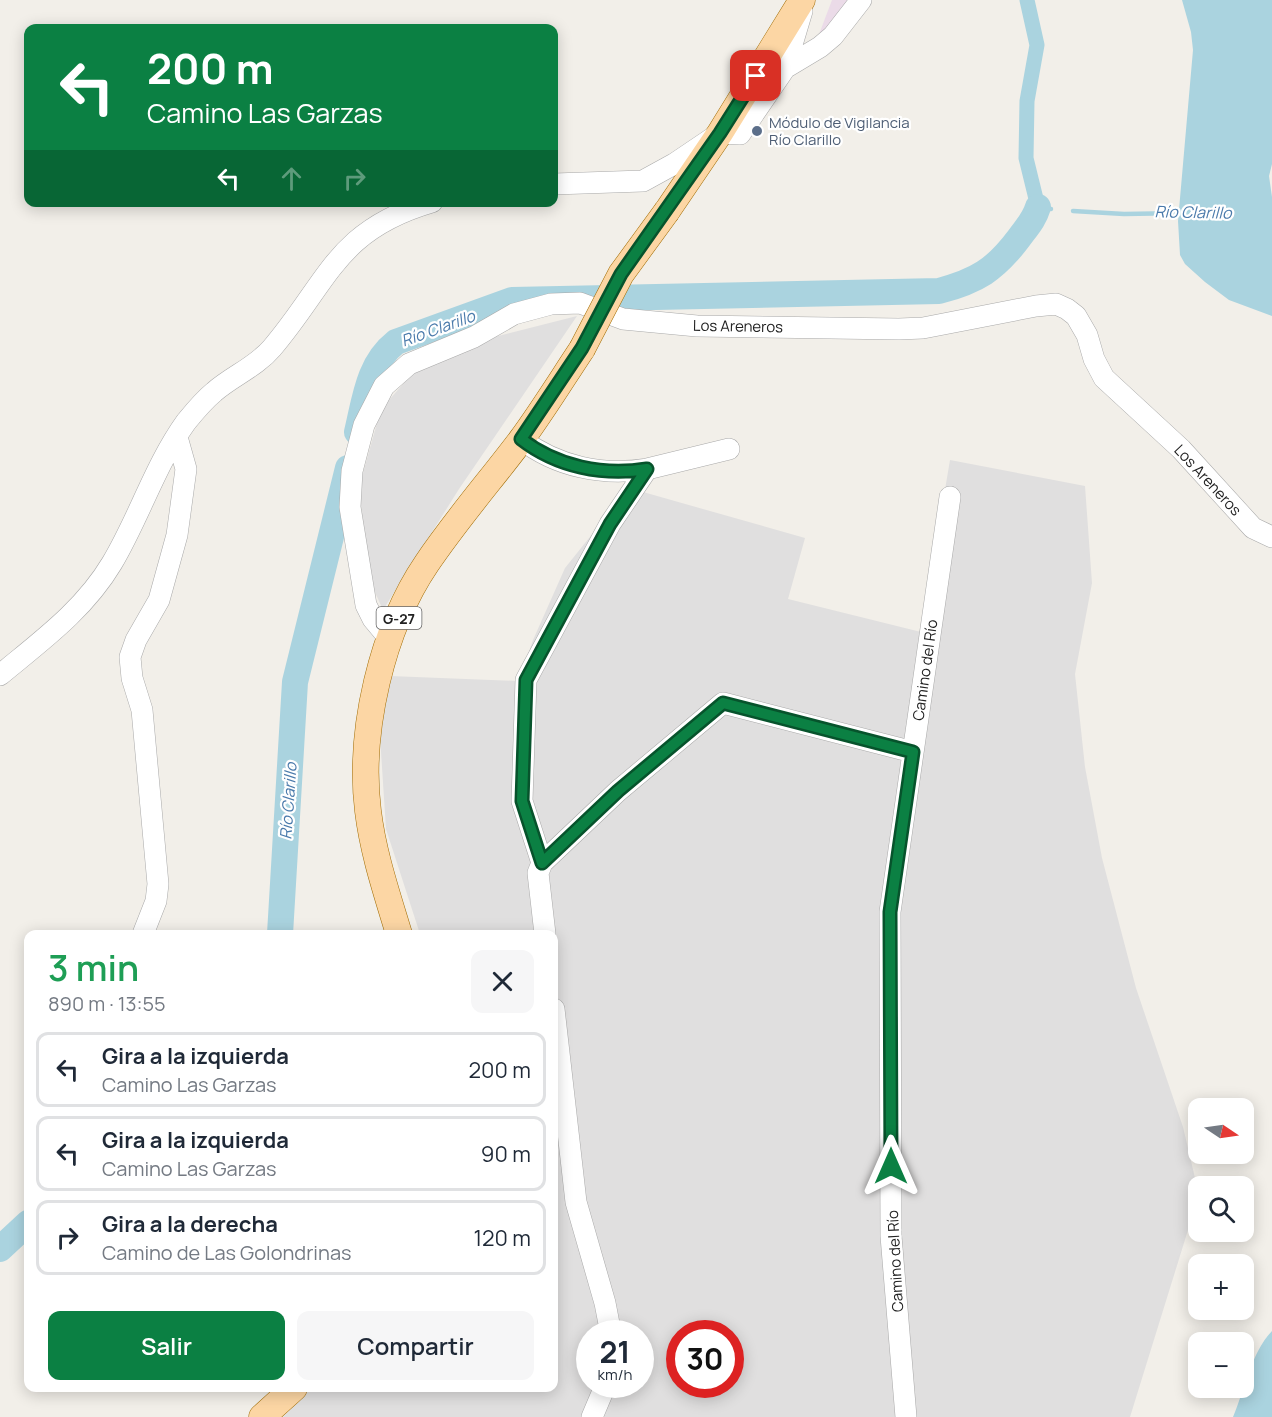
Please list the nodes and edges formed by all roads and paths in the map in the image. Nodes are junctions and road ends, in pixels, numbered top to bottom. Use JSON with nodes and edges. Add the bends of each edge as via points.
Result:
{"nodes":[{"id":1,"x":804,"y":0,"type":"edge"},
{"id":2,"x":861,"y":0,"type":"edge"},
{"id":3,"x":785,"y":68,"type":"junction"},
{"id":4,"x":720,"y":133,"type":"junction"},
{"id":5,"x":643,"y":181,"type":"junction"},
{"id":6,"x":558,"y":184,"type":"edge"},
{"id":7,"x":420,"y":207,"type":"edge"},
{"id":8,"x":668,"y":209,"type":"junction"},
{"id":9,"x":177,"y":437,"type":"junction"},
{"id":10,"x":521,"y":439,"type":"junction"},
{"id":11,"x":729,"y":449,"type":"dead end"},
{"id":12,"x":647,"y":469,"type":"junction"},
{"id":13,"x":950,"y":497,"type":"dead end"},
{"id":14,"x":1272,"y":537,"type":"edge"},
{"id":15,"x":388,"y":637,"type":"junction"},
{"id":16,"x":0,"y":675,"type":"edge"},
{"id":17,"x":913,"y":752,"type":"junction"},
{"id":18,"x":542,"y":863,"type":"junction"},
{"id":19,"x":145,"y":930,"type":"edge"},
{"id":20,"x":398,"y":930,"type":"edge"},
{"id":21,"x":545,"y":930,"type":"edge"},
{"id":22,"x":558,"y":1045,"type":"edge"},
{"id":23,"x":608,"y":1320,"type":"edge"},
{"id":24,"x":290,"y":1392,"type":"edge"},
{"id":25,"x":600,"y":1398,"type":"edge"},
{"id":26,"x":262,"y":1417,"type":"edge"},
{"id":27,"x":592,"y":1417,"type":"edge"},
{"id":28,"x":906,"y":1417,"type":"edge"}],
"edges":[{"from":1,"to":3,"type":"street"},
{"from":1,"to":4,"type":"main road","number":"G-27"},
{"from":2,"to":3,"type":"street","via":[[833,36]]},
{"from":3,"to":4,"type":"street","via":[[740,134]]},
{"from":4,"to":5,"type":"street"},
{"from":4,"to":8,"type":"main road","number":"G-27"},
{"from":5,"to":6,"type":"street"},
{"from":5,"to":8,"type":"street","via":[[666,189]]},
{"from":7,"to":9,"type":"street","via":[[376,225],[340,255],[272,348],[200,405]]},
{"from":8,"to":10,"type":"main road","number":"G-27","bridge":true,"via":[[621,274],[582,348]]},
{"from":9,"to":16,"type":"street","via":[[99,583],[67,619]]},
{"from":9,"to":19,"type":"street","via":[[186,469],[177,535],[159,600],[130,657],[142,710],[158,884]]},
{"from":10,"to":12,"type":"street","via":[[547,456],[578,467],[610,472]]},
{"from":10,"to":15,"type":"main road","number":"G-27","via":[[426,564]]},
{"from":11,"to":12,"type":"street"},
{"from":12,"to":18,"type":"street","via":[[610,524],[526,680],[522,801]]},
{"from":13,"to":17,"type":"street","name":"Camino del Río"},
{"from":14,"to":15,"type":"street","name":"Los Areneros","via":[[1253,528],[1181,449],[1104,378],[1076,316],[1056,304],[899,329],[697,326],[623,319],[579,303],[551,304],[514,314],[474,337],[409,364],[384,386],[364,425],[352,471],[350,507],[366,605]]},
{"from":15,"to":20,"type":"main road","number":"G-27","via":[[367,752],[368,810]]},
{"from":17,"to":18,"type":"street","via":[[723,703],[618,791]]},
{"from":17,"to":28,"type":"street","name":"Camino del Río","via":[[890,912],[891,1236]]},
{"from":18,"to":21,"type":"street","via":[[538,873]]},
{"from":22,"to":23,"type":"street","via":[[576,1202]]},
{"from":24,"to":26,"type":"main road"},
{"from":25,"to":27,"type":"street"}]}
